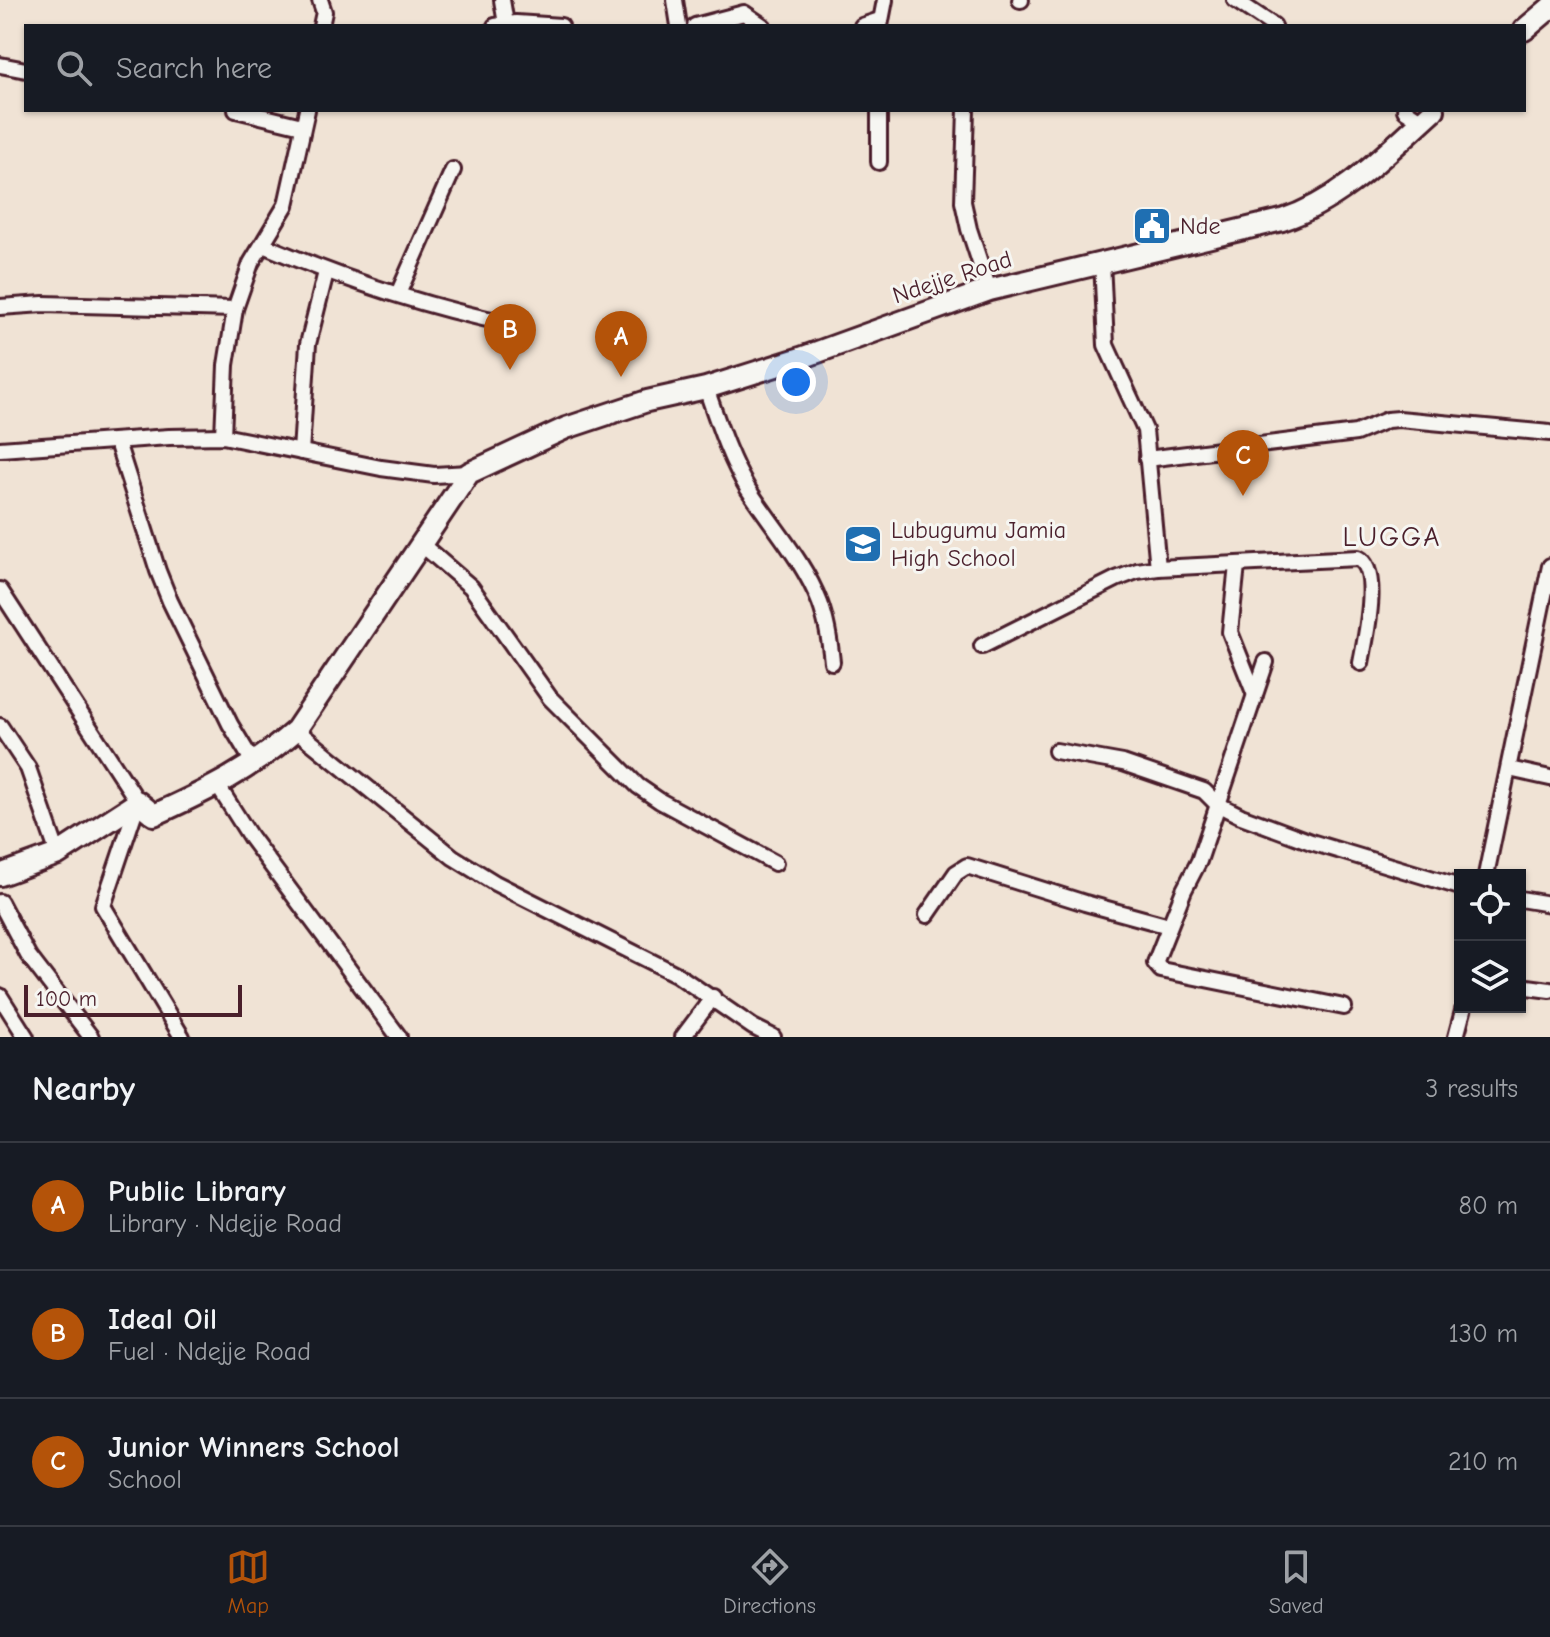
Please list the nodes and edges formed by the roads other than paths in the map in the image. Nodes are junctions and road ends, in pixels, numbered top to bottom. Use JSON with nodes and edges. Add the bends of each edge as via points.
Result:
{"nodes":[{"id":1,"x":320,"y":0,"type":"edge"},
{"id":2,"x":502,"y":0,"type":"edge"},
{"id":3,"x":675,"y":0,"type":"edge"},
{"id":4,"x":885,"y":0,"type":"edge"},
{"id":5,"x":1235,"y":0,"type":"edge"},
{"id":6,"x":1550,"y":8,"type":"edge"},
{"id":7,"x":880,"y":23,"type":"edge"},
{"id":8,"x":321,"y":24,"type":"edge"},
{"id":9,"x":500,"y":24,"type":"edge"},
{"id":10,"x":679,"y":24,"type":"edge"},
{"id":11,"x":703,"y":24,"type":"edge"},
{"id":12,"x":760,"y":24,"type":"edge"},
{"id":13,"x":1271,"y":24,"type":"edge"},
{"id":14,"x":1526,"y":28,"type":"edge"},
{"id":15,"x":0,"y":65,"type":"edge"},
{"id":16,"x":24,"y":70,"type":"edge"},
{"id":17,"x":244,"y":112,"type":"edge"},
{"id":18,"x":306,"y":112,"type":"edge"},
{"id":19,"x":879,"y":112,"type":"edge"},
{"id":20,"x":966,"y":112,"type":"edge"},
{"id":21,"x":1420,"y":114,"type":"edge"},
{"id":22,"x":302,"y":126,"type":"junction"},
{"id":23,"x":879,"y":162,"type":"dead end"},
{"id":24,"x":453,"y":170,"type":"dead end"},
{"id":25,"x":263,"y":245,"type":"junction"},
{"id":26,"x":1102,"y":261,"type":"junction"},
{"id":27,"x":326,"y":272,"type":"junction"},
{"id":28,"x":989,"y":290,"type":"junction"},
{"id":29,"x":398,"y":294,"type":"junction"},
{"id":30,"x":0,"y":307,"type":"edge"},
{"id":31,"x":235,"y":309,"type":"junction"},
{"id":32,"x":511,"y":324,"type":"dead end"},
{"id":33,"x":706,"y":388,"type":"junction"},
{"id":34,"x":1550,"y":433,"type":"edge"},
{"id":35,"x":223,"y":436,"type":"junction"},
{"id":36,"x":117,"y":442,"type":"junction"},
{"id":37,"x":0,"y":449,"type":"edge"},
{"id":38,"x":301,"y":452,"type":"junction"},
{"id":39,"x":1147,"y":459,"type":"junction"},
{"id":40,"x":469,"y":473,"type":"junction"},
{"id":41,"x":420,"y":543,"type":"junction"},
{"id":42,"x":1237,"y":565,"type":"junction"},
{"id":43,"x":1550,"y":566,"type":"edge"},
{"id":44,"x":1158,"y":568,"type":"junction"},
{"id":45,"x":0,"y":590,"type":"edge"},
{"id":46,"x":982,"y":646,"type":"dead end"},
{"id":47,"x":832,"y":662,"type":"dead end"},
{"id":48,"x":1266,"y":662,"type":"dead end"},
{"id":49,"x":1361,"y":663,"type":"dead end"},
{"id":50,"x":1255,"y":695,"type":"junction"},
{"id":51,"x":0,"y":726,"type":"edge"},
{"id":52,"x":296,"y":730,"type":"junction"},
{"id":53,"x":1056,"y":751,"type":"dead end"},
{"id":54,"x":254,"y":764,"type":"junction"},
{"id":55,"x":1509,"y":769,"type":"junction"},
{"id":56,"x":1550,"y":778,"type":"edge"},
{"id":57,"x":218,"y":786,"type":"junction"},
{"id":58,"x":138,"y":802,"type":"junction"},
{"id":59,"x":1217,"y":804,"type":"junction"},
{"id":60,"x":58,"y":854,"type":"junction"},
{"id":61,"x":775,"y":863,"type":"dead end"},
{"id":62,"x":1487,"y":869,"type":"edge"},
{"id":63,"x":0,"y":875,"type":"edge"},
{"id":64,"x":1454,"y":885,"type":"edge"},
{"id":65,"x":1526,"y":900,"type":"edge"},
{"id":66,"x":0,"y":902,"type":"edge"},
{"id":67,"x":1550,"y":904,"type":"edge"},
{"id":68,"x":927,"y":915,"type":"dead end"},
{"id":69,"x":1169,"y":926,"type":"junction"},
{"id":70,"x":1526,"y":987,"type":"edge"},
{"id":71,"x":1550,"y":990,"type":"edge"},
{"id":72,"x":0,"y":996,"type":"edge"},
{"id":73,"x":713,"y":997,"type":"junction"},
{"id":74,"x":1344,"y":1007,"type":"dead end"},
{"id":75,"x":1462,"y":1013,"type":"edge"},
{"id":76,"x":26,"y":1037,"type":"edge"},
{"id":77,"x":91,"y":1037,"type":"edge"},
{"id":78,"x":182,"y":1037,"type":"edge"},
{"id":79,"x":399,"y":1037,"type":"edge"},
{"id":80,"x":683,"y":1037,"type":"edge"},
{"id":81,"x":773,"y":1037,"type":"edge"},
{"id":82,"x":1456,"y":1037,"type":"edge"}],
"edges":[{"from":1,"to":8,"type":"street"},
{"from":2,"to":9,"type":"street"},
{"from":3,"to":10,"type":"street"},
{"from":4,"to":7,"type":"street"},
{"from":5,"to":13,"type":"street"},
{"from":6,"to":14,"type":"street"},
{"from":11,"to":12,"type":"street","via":[[744,13]]},
{"from":15,"to":16,"type":"street"},
{"from":17,"to":22,"type":"street"},
{"from":18,"to":22,"type":"street"},
{"from":19,"to":23,"type":"street"},
{"from":20,"to":28,"type":"street","via":[[963,202]]},
{"from":21,"to":26,"type":"street","name":"Ndejje Road","via":[[1341,192],[1309,211]]},
{"from":22,"to":25,"type":"street","via":[[286,205]]},
{"from":24,"to":29,"type":"street"},
{"from":25,"to":27,"type":"street"},
{"from":25,"to":31,"type":"street"},
{"from":26,"to":28,"type":"street","name":"Ndejje Road"},
{"from":26,"to":39,"type":"street","via":[[1106,345],[1144,424]]},
{"from":27,"to":29,"type":"street"},
{"from":27,"to":38,"type":"street","via":[[308,344]]},
{"from":28,"to":33,"type":"street","name":"Ndejje Road"},
{"from":29,"to":32,"type":"street"},
{"from":30,"to":31,"type":"street"},
{"from":31,"to":35,"type":"street"},
{"from":33,"to":40,"type":"street","name":"Ndejje Road","via":[[566,428]]},
{"from":33,"to":47,"type":"street","via":[[747,486],[820,601]]},
{"from":34,"to":39,"type":"street","via":[[1399,419],[1356,433]]},
{"from":35,"to":36,"type":"street"},
{"from":35,"to":38,"type":"street"},
{"from":36,"to":37,"type":"street"},
{"from":36,"to":54,"type":"street","via":[[170,601]]},
{"from":38,"to":40,"type":"street","via":[[408,472]]},
{"from":39,"to":44,"type":"street"},
{"from":40,"to":41,"type":"street"},
{"from":41,"to":52,"type":"street"},
{"from":41,"to":61,"type":"street","via":[[471,587],[550,698],[638,786]]},
{"from":42,"to":44,"type":"street"},
{"from":42,"to":49,"type":"street","via":[[1363,560],[1371,597]]},
{"from":42,"to":50,"type":"street","via":[[1230,632]]},
{"from":43,"to":55,"type":"street"},
{"from":44,"to":46,"type":"street","via":[[1116,579]]},
{"from":45,"to":58,"type":"street"},
{"from":48,"to":50,"type":"street"},
{"from":50,"to":59,"type":"street"},
{"from":51,"to":60,"type":"street","via":[[28,768]]},
{"from":52,"to":54,"type":"street"},
{"from":52,"to":73,"type":"street","via":[[453,857]]},
{"from":53,"to":59,"type":"street","via":[[1123,763],[1204,791]]},
{"from":54,"to":57,"type":"street"},
{"from":55,"to":56,"type":"street"},
{"from":55,"to":62,"type":"street"},
{"from":57,"to":58,"type":"street","via":[[154,815]]},
{"from":57,"to":79,"type":"street","via":[[259,850]]},
{"from":58,"to":60,"type":"street"},
{"from":58,"to":78,"type":"street","via":[[103,906]]},
{"from":59,"to":64,"type":"street","via":[[1311,842]]},
{"from":59,"to":69,"type":"street","via":[[1199,861]]},
{"from":60,"to":63,"type":"street"},
{"from":65,"to":67,"type":"street"},
{"from":66,"to":77,"type":"street","via":[[28,955]]},
{"from":68,"to":69,"type":"street","via":[[956,873],[967,866]]},
{"from":69,"to":74,"type":"street","via":[[1155,963],[1161,970]]},
{"from":70,"to":71,"type":"street"},
{"from":72,"to":76,"type":"street"},
{"from":73,"to":80,"type":"street"},
{"from":73,"to":81,"type":"street"},
{"from":75,"to":82,"type":"street"}]}
